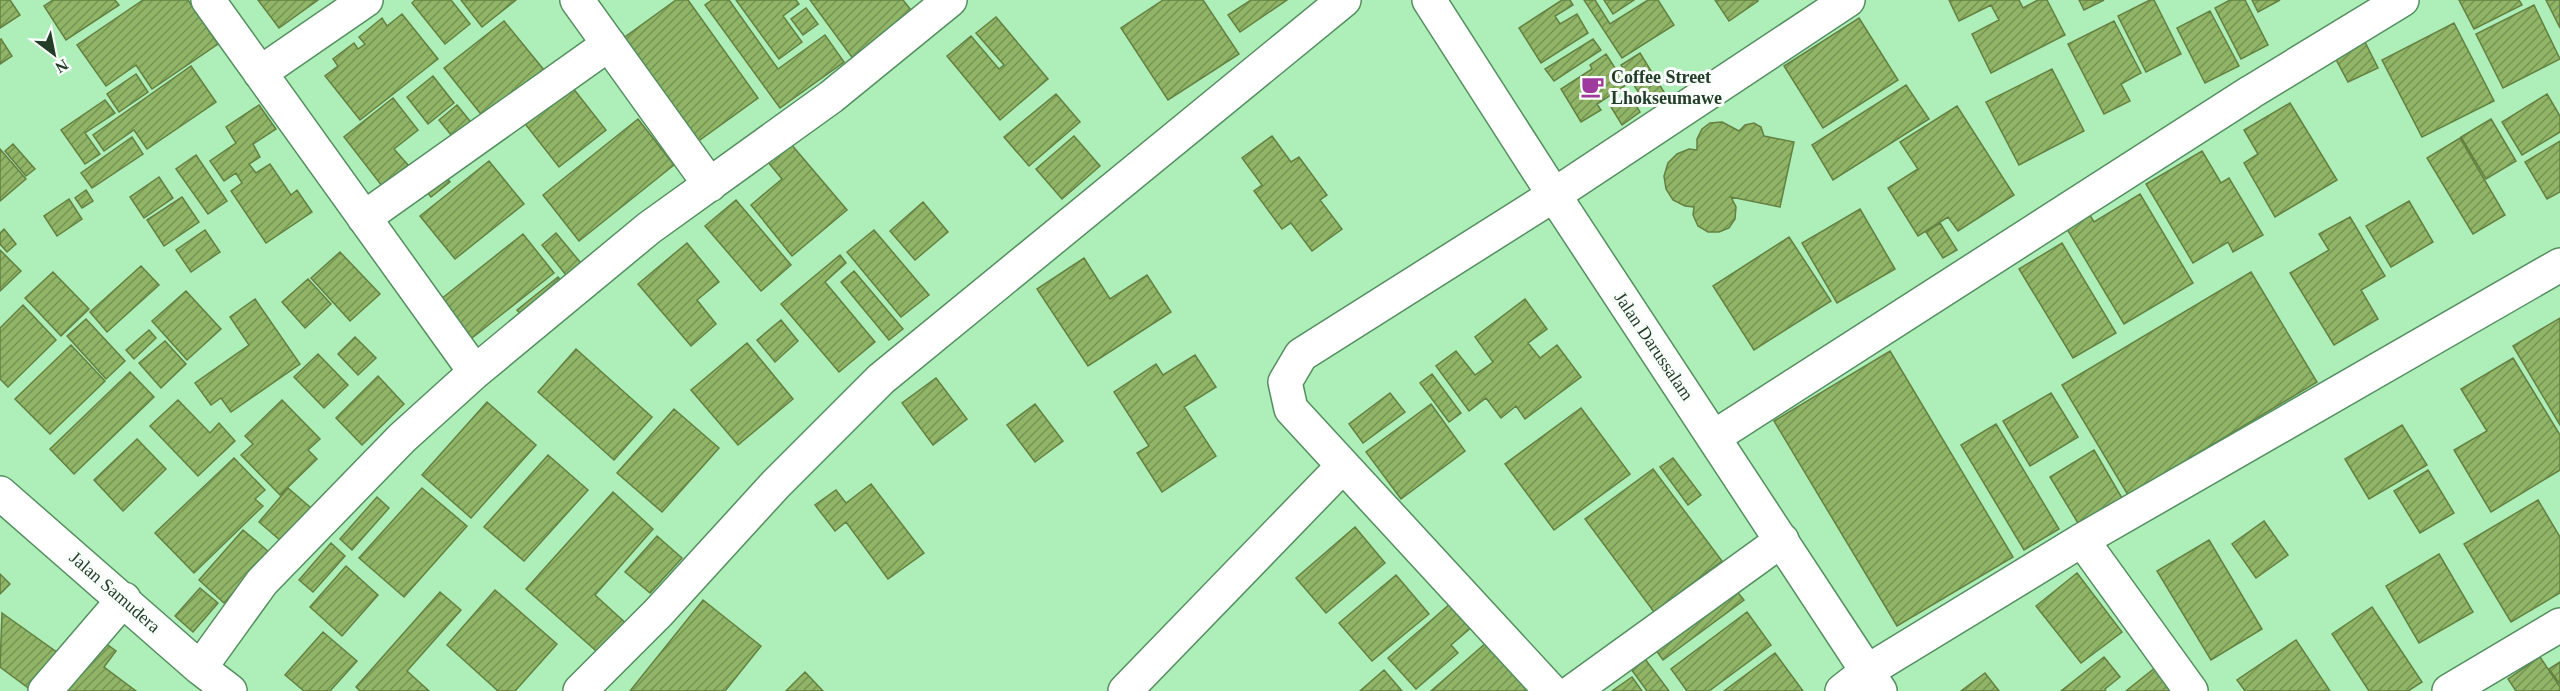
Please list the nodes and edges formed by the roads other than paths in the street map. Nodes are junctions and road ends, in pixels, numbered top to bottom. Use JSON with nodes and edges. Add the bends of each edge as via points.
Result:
{"nodes":[{"id":1,"x":208,"y":0,"type":"edge"},
{"id":2,"x":366,"y":0,"type":"edge"},
{"id":3,"x":577,"y":0,"type":"edge"},
{"id":4,"x":1344,"y":0,"type":"edge"},
{"id":5,"x":1429,"y":0,"type":"edge"},
{"id":6,"x":1848,"y":0,"type":"edge"},
{"id":7,"x":2402,"y":0,"type":"edge"},
{"id":8,"x":936,"y":4,"type":"edge"},
{"id":9,"x":609,"y":44,"type":"junction"},
{"id":10,"x":260,"y":73,"type":"junction"},
{"id":11,"x":710,"y":185,"type":"junction"},
{"id":12,"x":1554,"y":195,"type":"junction"},
{"id":13,"x":364,"y":218,"type":"junction"},
{"id":14,"x":2560,"y":265,"type":"edge"},
{"id":15,"x":475,"y":372,"type":"junction"},
{"id":16,"x":1714,"y":437,"type":"junction"},
{"id":17,"x":1343,"y":466,"type":"junction"},
{"id":18,"x":0,"y":493,"type":"edge"},
{"id":19,"x":1782,"y":540,"type":"junction"},
{"id":20,"x":2082,"y":540,"type":"junction"},
{"id":21,"x":124,"y":599,"type":"junction"},
{"id":22,"x":2560,"y":625,"type":"edge"},
{"id":23,"x":200,"y":668,"type":"junction"},
{"id":24,"x":1863,"y":685,"type":"edge"},
{"id":25,"x":45,"y":691,"type":"edge"},
{"id":26,"x":230,"y":691,"type":"edge"},
{"id":27,"x":580,"y":691,"type":"edge"},
{"id":28,"x":1125,"y":691,"type":"edge"},
{"id":29,"x":1551,"y":691,"type":"edge"},
{"id":30,"x":1573,"y":691,"type":"edge"},
{"id":31,"x":2191,"y":691,"type":"edge"},
{"id":32,"x":2450,"y":691,"type":"edge"}],
"edges":[{"from":1,"to":10,"type":"street"},
{"from":2,"to":10,"type":"street"},
{"from":3,"to":9,"type":"street"},
{"from":4,"to":27,"type":"street","via":[[881,379]]},
{"from":5,"to":12,"type":"street","name":"Jalan Darussalam"},
{"from":6,"to":12,"type":"street"},
{"from":7,"to":16,"type":"street","via":[[2241,98]]},
{"from":8,"to":11,"type":"street","via":[[831,97]]},
{"from":9,"to":11,"type":"street"},
{"from":9,"to":13,"type":"street"},
{"from":10,"to":13,"type":"street"},
{"from":11,"to":15,"type":"street","via":[[650,228]]},
{"from":12,"to":16,"type":"street","name":"Jalan Darussalam"},
{"from":12,"to":17,"type":"street","via":[[1300,355],[1285,382],[1291,409]]},
{"from":13,"to":15,"type":"street"},
{"from":14,"to":20,"type":"street"},
{"from":15,"to":23,"type":"street","via":[[402,438],[262,582]]},
{"from":16,"to":19,"type":"street","name":"Jalan Darussalam"},
{"from":17,"to":28,"type":"street"},
{"from":17,"to":29,"type":"street"},
{"from":18,"to":21,"type":"street","name":"Jalan Samudera"},
{"from":19,"to":24,"type":"street","name":"Jalan Darussalam"},
{"from":19,"to":30,"type":"street"},
{"from":20,"to":24,"type":"street"},
{"from":20,"to":31,"type":"street"},
{"from":21,"to":23,"type":"street","name":"Jalan Samudera"},
{"from":21,"to":25,"type":"street"},
{"from":22,"to":32,"type":"street"},
{"from":23,"to":26,"type":"street","name":"Jalan Samudera"}]}
